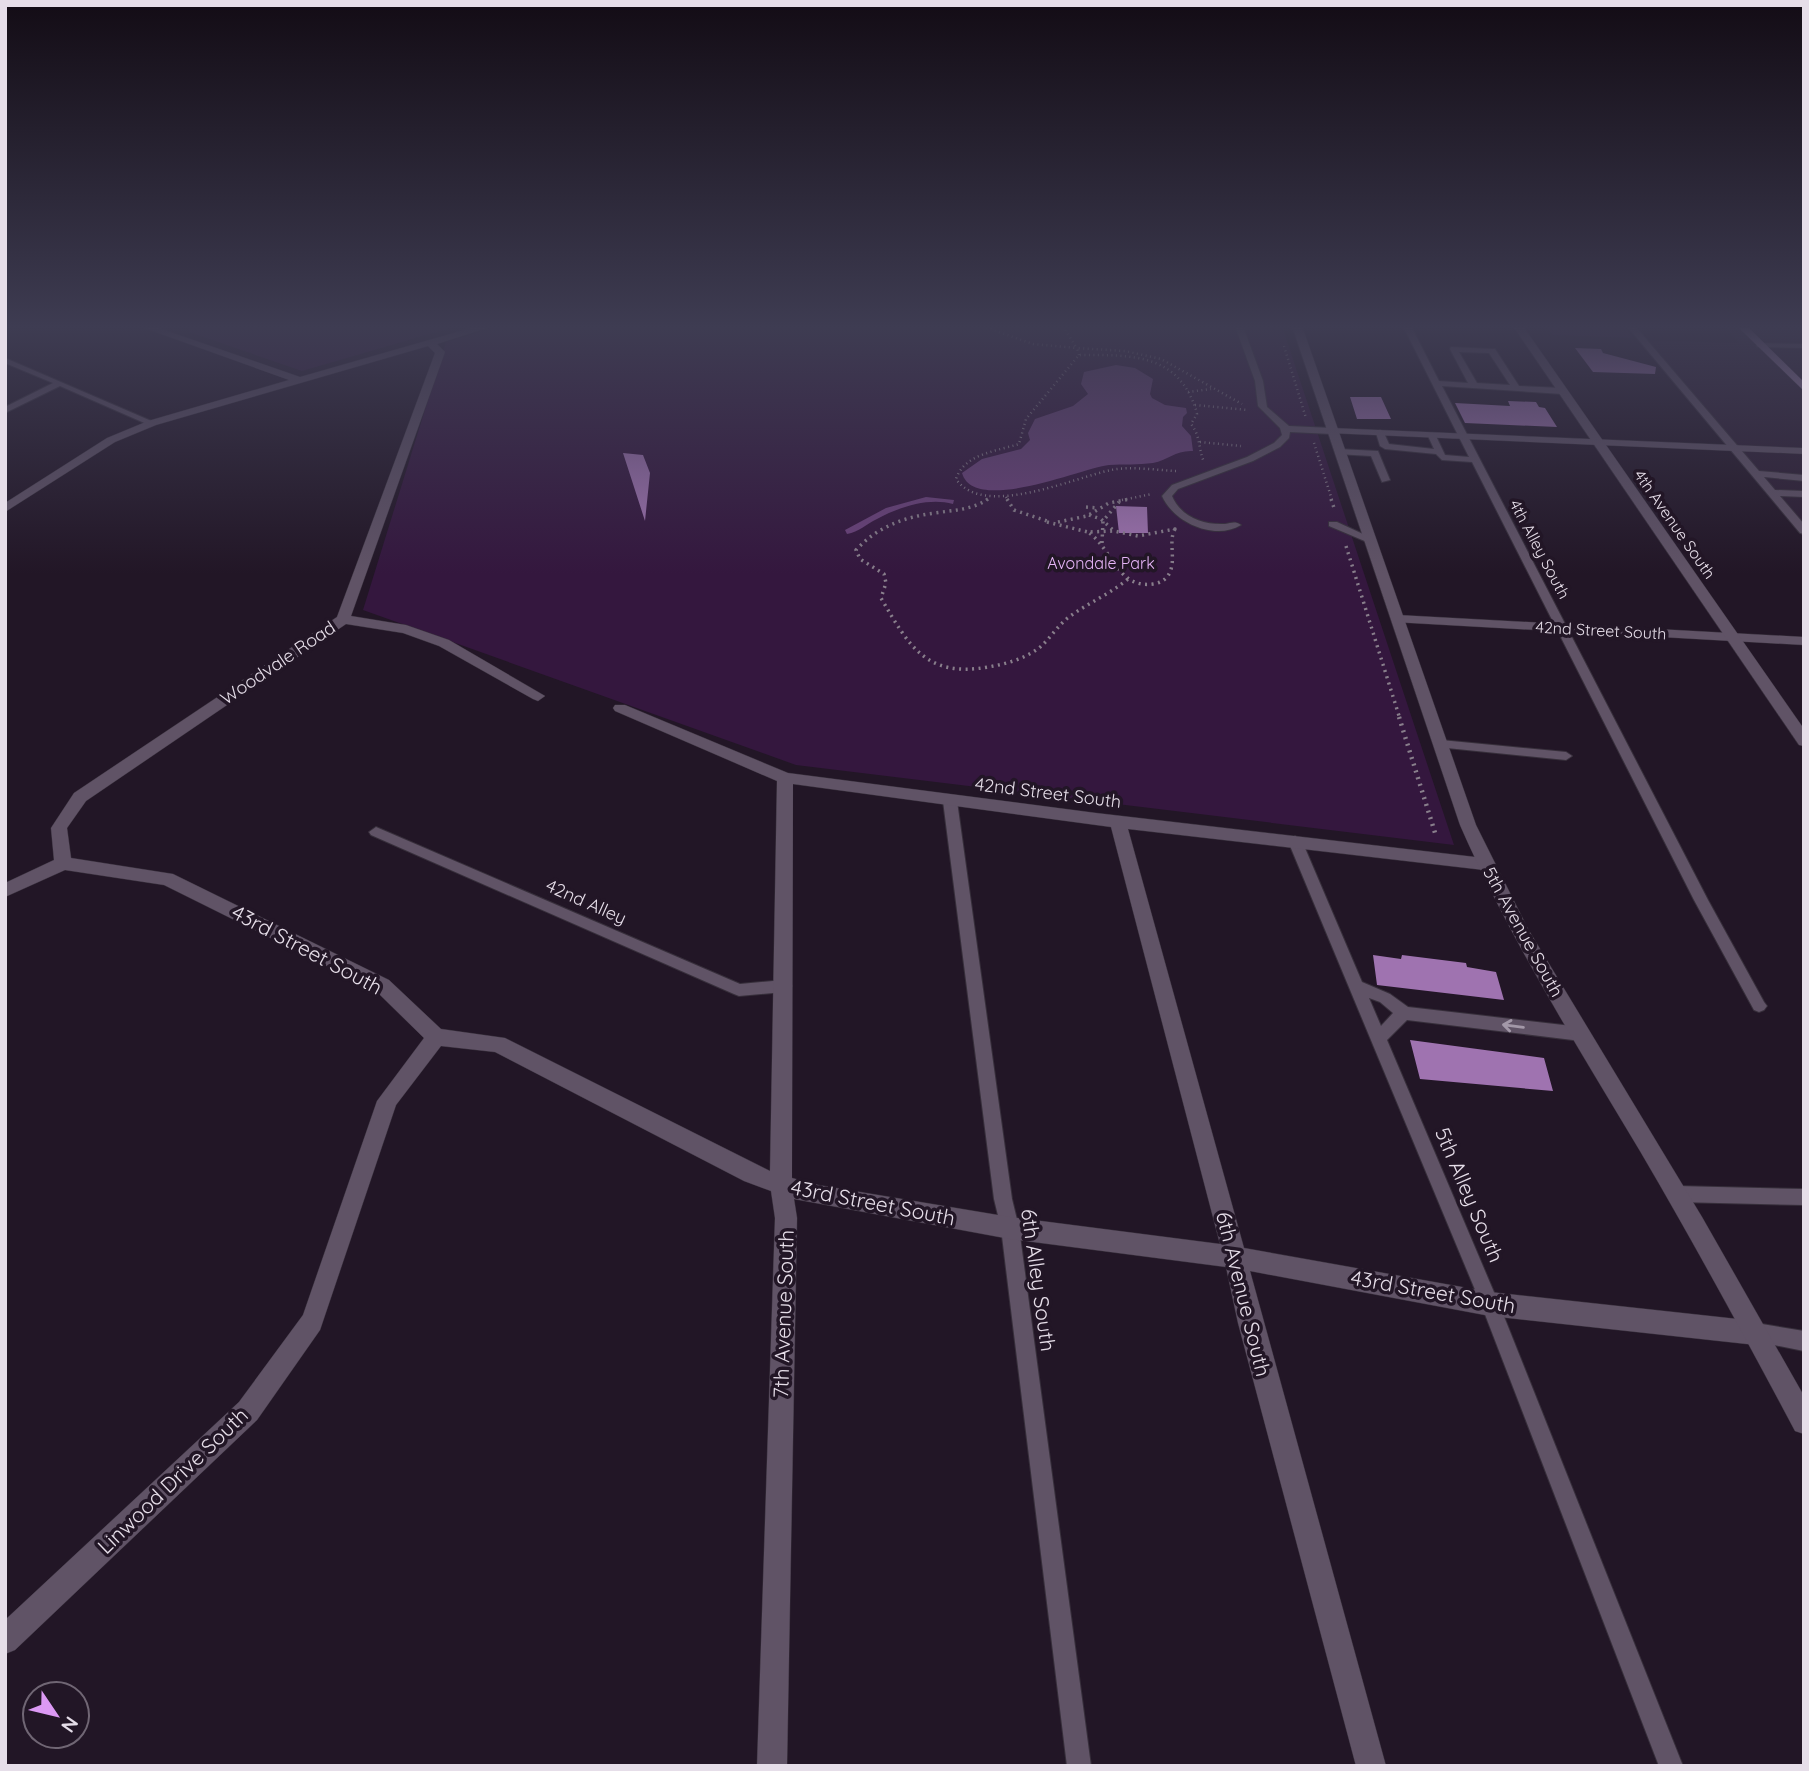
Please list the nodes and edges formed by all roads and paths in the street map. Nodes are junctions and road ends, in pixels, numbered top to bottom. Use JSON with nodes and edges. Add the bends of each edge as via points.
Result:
{"nodes":[{"id":1,"x":119,"y":409,"type":"edge"},
{"id":2,"x":201,"y":409,"type":"edge"},
{"id":3,"x":419,"y":409,"type":"edge"},
{"id":4,"x":1034,"y":409,"type":"edge"},
{"id":5,"x":1196,"y":409,"type":"edge"},
{"id":6,"x":1234,"y":409,"type":"edge"},
{"id":7,"x":1266,"y":409,"type":"edge"},
{"id":8,"x":1304,"y":409,"type":"edge"},
{"id":9,"x":1325,"y":409,"type":"edge"},
{"id":10,"x":1449,"y":409,"type":"edge"},
{"id":11,"x":1574,"y":409,"type":"edge"},
{"id":12,"x":1701,"y":409,"type":"edge"},
{"id":13,"x":1248,"y":410,"type":"dead end"},
{"id":14,"x":152,"y":423,"type":"junction"},
{"id":15,"x":1286,"y":429,"type":"junction"},
{"id":16,"x":1310,"y":429,"type":"junction"},
{"id":17,"x":1332,"y":430,"type":"junction"},
{"id":18,"x":1380,"y":433,"type":"junction"},
{"id":19,"x":1432,"y":436,"type":"junction"},
{"id":20,"x":1464,"y":437,"type":"junction"},
{"id":21,"x":1200,"y":442,"type":"junction"},
{"id":22,"x":1597,"y":444,"type":"junction"},
{"id":23,"x":1249,"y":446,"type":"dead end"},
{"id":24,"x":1385,"y":446,"type":"junction"},
{"id":25,"x":1734,"y":448,"type":"junction"},
{"id":26,"x":1804,"y":451,"type":"edge"},
{"id":27,"x":1339,"y":452,"type":"junction"},
{"id":28,"x":1439,"y":452,"type":"junction"},
{"id":29,"x":1375,"y":453,"type":"junction"},
{"id":30,"x":1252,"y":457,"type":"junction"},
{"id":31,"x":1476,"y":460,"type":"junction"},
{"id":32,"x":1262,"y":462,"type":"dead end"},
{"id":33,"x":1207,"y":466,"type":"dead end"},
{"id":34,"x":1183,"y":474,"type":"dead end"},
{"id":35,"x":1756,"y":474,"type":"junction"},
{"id":36,"x":1773,"y":476,"type":"junction"},
{"id":37,"x":1800,"y":479,"type":"edge"},
{"id":38,"x":1385,"y":480,"type":"dead end"},
{"id":39,"x":1153,"y":493,"type":"dead end"},
{"id":40,"x":1772,"y":493,"type":"junction"},
{"id":41,"x":1788,"y":494,"type":"junction"},
{"id":42,"x":1804,"y":494,"type":"edge"},
{"id":43,"x":990,"y":497,"type":"junction"},
{"id":44,"x":1006,"y":497,"type":"junction"},
{"id":45,"x":1119,"y":501,"type":"junction"},
{"id":46,"x":1086,"y":507,"type":"dead end"},
{"id":47,"x":5,"y":508,"type":"edge"},
{"id":48,"x":1099,"y":508,"type":"junction"},
{"id":49,"x":1074,"y":514,"type":"dead end"},
{"id":50,"x":1089,"y":515,"type":"junction"},
{"id":51,"x":1076,"y":519,"type":"junction"},
{"id":52,"x":1103,"y":521,"type":"junction"},
{"id":53,"x":1047,"y":522,"type":"junction"},
{"id":54,"x":1236,"y":525,"type":"dead end"},
{"id":55,"x":1336,"y":525,"type":"junction"},
{"id":56,"x":1076,"y":528,"type":"junction"},
{"id":57,"x":1101,"y":530,"type":"junction"},
{"id":58,"x":1114,"y":531,"type":"junction"},
{"id":59,"x":1804,"y":531,"type":"edge"},
{"id":60,"x":1086,"y":532,"type":"junction"},
{"id":61,"x":1371,"y":540,"type":"junction"},
{"id":62,"x":1102,"y":545,"type":"junction"},
{"id":63,"x":1128,"y":579,"type":"junction"},
{"id":64,"x":343,"y":619,"type":"junction"},
{"id":65,"x":1398,"y":619,"type":"junction"},
{"id":66,"x":1564,"y":629,"type":"junction"},
{"id":67,"x":1732,"y":637,"type":"junction"},
{"id":68,"x":1804,"y":641,"type":"edge"},
{"id":69,"x":538,"y":696,"type":"dead end"},
{"id":70,"x":620,"y":708,"type":"dead end"},
{"id":71,"x":1804,"y":741,"type":"edge"},
{"id":72,"x":1441,"y":744,"type":"junction"},
{"id":73,"x":1566,"y":756,"type":"dead end"},
{"id":74,"x":785,"y":778,"type":"junction"},
{"id":75,"x":950,"y":801,"type":"junction"},
{"id":76,"x":1118,"y":822,"type":"junction"},
{"id":77,"x":376,"y":832,"type":"dead end"},
{"id":78,"x":1436,"y":836,"type":"dead end"},
{"id":79,"x":1295,"y":841,"type":"junction"},
{"id":80,"x":63,"y":863,"type":"junction"},
{"id":81,"x":1484,"y":864,"type":"junction"},
{"id":82,"x":5,"y":891,"type":"edge"},
{"id":83,"x":784,"y":986,"type":"junction"},
{"id":84,"x":1356,"y":986,"type":"junction"},
{"id":85,"x":1759,"y":1006,"type":"dead end"},
{"id":86,"x":1404,"y":1013,"type":"junction"},
{"id":87,"x":1581,"y":1034,"type":"junction"},
{"id":88,"x":436,"y":1037,"type":"junction"},
{"id":89,"x":1378,"y":1038,"type":"junction"},
{"id":90,"x":781,"y":1185,"type":"junction"},
{"id":91,"x":1677,"y":1194,"type":"junction"},
{"id":92,"x":1804,"y":1197,"type":"edge"},
{"id":93,"x":1010,"y":1228,"type":"junction"},
{"id":94,"x":1235,"y":1257,"type":"junction"},
{"id":95,"x":1490,"y":1304,"type":"junction"},
{"id":96,"x":1756,"y":1333,"type":"junction"},
{"id":97,"x":1804,"y":1341,"type":"edge"},
{"id":98,"x":1804,"y":1422,"type":"edge"},
{"id":99,"x":5,"y":1640,"type":"edge"},
{"id":100,"x":772,"y":1766,"type":"edge"},
{"id":101,"x":1079,"y":1766,"type":"edge"},
{"id":102,"x":1371,"y":1766,"type":"edge"},
{"id":103,"x":1671,"y":1766,"type":"edge"}],
"edges":[{"from":1,"to":14,"type":"lane"},
{"from":2,"to":14,"type":"street"},
{"from":3,"to":64,"type":"street","name":"Woodvale Road"},
{"from":4,"to":43,"type":"path","via":[[1019,444],[964,465],[957,473],[959,485]]},
{"from":5,"to":21,"type":"path","via":[[1191,424]]},
{"from":6,"to":13,"type":"path"},
{"from":7,"to":15,"type":"lane"},
{"from":8,"to":16,"type":"path"},
{"from":9,"to":17,"type":"street","name":"5th Avenue South"},
{"from":10,"to":20,"type":"lane","name":"4th Alley South"},
{"from":11,"to":22,"type":"street","name":"4th Avenue South"},
{"from":12,"to":25,"type":"lane"},
{"from":14,"to":47,"type":"street","via":[[111,440]]},
{"from":15,"to":16,"type":"lane"},
{"from":15,"to":30,"type":"lane","via":[[1281,442]]},
{"from":16,"to":17,"type":"lane"},
{"from":16,"to":55,"type":"path"},
{"from":17,"to":18,"type":"street"},
{"from":17,"to":27,"type":"street","name":"5th Avenue South"},
{"from":18,"to":19,"type":"street"},
{"from":18,"to":24,"type":"lane"},
{"from":19,"to":20,"type":"street"},
{"from":19,"to":28,"type":"lane"},
{"from":20,"to":22,"type":"street"},
{"from":20,"to":31,"type":"lane","name":"4th Alley South"},
{"from":21,"to":23,"type":"path"},
{"from":21,"to":33,"type":"path"},
{"from":22,"to":25,"type":"street"},
{"from":22,"to":67,"type":"street","name":"4th Avenue South"},
{"from":24,"to":28,"type":"lane"},
{"from":24,"to":29,"type":"lane"},
{"from":25,"to":26,"type":"street"},
{"from":25,"to":35,"type":"lane"},
{"from":27,"to":29,"type":"lane"},
{"from":27,"to":61,"type":"street","name":"5th Avenue South"},
{"from":28,"to":31,"type":"lane","via":[[1442,457]]},
{"from":29,"to":38,"type":"lane"},
{"from":30,"to":32,"type":"lane"},
{"from":30,"to":54,"type":"lane","via":[[1175,487],[1167,496],[1170,505],[1188,519],[1212,527]]},
{"from":31,"to":66,"type":"lane","name":"4th Alley South"},
{"from":34,"to":44,"type":"path","via":[[1114,469]]},
{"from":35,"to":36,"type":"lane"},
{"from":35,"to":40,"type":"lane"},
{"from":36,"to":37,"type":"lane"},
{"from":36,"to":41,"type":"lane"},
{"from":39,"to":45,"type":"path"},
{"from":40,"to":41,"type":"lane"},
{"from":40,"to":59,"type":"lane"},
{"from":41,"to":42,"type":"lane"},
{"from":43,"to":44,"type":"path"},
{"from":43,"to":63,"type":"path","via":[[973,509],[918,515],[899,522],[871,535],[856,551],[860,559],[884,574],[881,598],[901,632],[931,663],[964,669],[1014,662],[1041,647],[1071,615]]},
{"from":44,"to":53,"type":"path","via":[[1014,510]]},
{"from":45,"to":48,"type":"path"},
{"from":45,"to":52,"type":"path"},
{"from":46,"to":48,"type":"path"},
{"from":48,"to":50,"type":"path"},
{"from":49,"to":51,"type":"path"},
{"from":50,"to":51,"type":"path"},
{"from":50,"to":52,"type":"path"},
{"from":51,"to":53,"type":"path"},
{"from":51,"to":56,"type":"path"},
{"from":52,"to":57,"type":"path"},
{"from":52,"to":58,"type":"path"},
{"from":53,"to":56,"type":"path"},
{"from":55,"to":61,"type":"lane"},
{"from":55,"to":78,"type":"path"},
{"from":56,"to":60,"type":"path"},
{"from":57,"to":58,"type":"path"},
{"from":57,"to":60,"type":"path"},
{"from":57,"to":62,"type":"path"},
{"from":58,"to":63,"type":"path","via":[[1138,536],[1175,528],[1176,555],[1166,578],[1154,585]]},
{"from":60,"to":62,"type":"path"},
{"from":61,"to":65,"type":"street","name":"5th Avenue South"},
{"from":62,"to":63,"type":"path","via":[[1117,571]]},
{"from":64,"to":69,"type":"street","via":[[407,629],[444,643]]},
{"from":64,"to":80,"type":"street","name":"Woodvale Road","via":[[80,797],[59,828]]},
{"from":65,"to":66,"type":"street","name":"42nd Street South"},
{"from":65,"to":72,"type":"street","name":"5th Avenue South"},
{"from":66,"to":67,"type":"street","name":"42nd Street South"},
{"from":66,"to":85,"type":"lane","name":"4th Alley South"},
{"from":67,"to":68,"type":"street","name":"42nd Street South"},
{"from":67,"to":71,"type":"street","name":"4th Avenue South"},
{"from":70,"to":74,"type":"street","name":"42nd Street South"},
{"from":72,"to":73,"type":"lane"},
{"from":72,"to":81,"type":"street","name":"5th Avenue South"},
{"from":74,"to":75,"type":"street","name":"42nd Street South"},
{"from":74,"to":83,"type":"street","name":"7th Avenue South"},
{"from":75,"to":76,"type":"street","name":"42nd Street South"},
{"from":75,"to":93,"type":"lane","name":"6th Alley South"},
{"from":76,"to":79,"type":"street","name":"42nd Street South"},
{"from":76,"to":94,"type":"street","name":"6th Avenue South"},
{"from":77,"to":83,"type":"lane","name":"42nd Alley","via":[[739,990]]},
{"from":79,"to":81,"type":"street","name":"42nd Street South"},
{"from":79,"to":84,"type":"lane","name":"5th Alley South"},
{"from":80,"to":82,"type":"street"},
{"from":80,"to":88,"type":"street","name":"43rd Street South","via":[[167,878],[382,985]]},
{"from":81,"to":87,"type":"street","name":"5th Avenue South"},
{"from":83,"to":90,"type":"street","name":"7th Avenue South"},
{"from":84,"to":86,"type":"lane","via":[[1385,998]]},
{"from":84,"to":89,"type":"lane","name":"5th Alley South"},
{"from":87,"to":86,"type":"lane","one_way":true},
{"from":86,"to":89,"type":"lane"},
{"from":87,"to":91,"type":"street","name":"5th Avenue South"},
{"from":88,"to":90,"type":"street","name":"43rd Street South","via":[[498,1044]]},
{"from":88,"to":99,"type":"street","name":"Linwood Drive South","via":[[387,1101],[312,1322],[248,1411]]},
{"from":89,"to":95,"type":"lane","name":"5th Alley South"},
{"from":90,"to":93,"type":"street","name":"43rd Street South"},
{"from":90,"to":100,"type":"street","name":"7th Avenue South","via":[[786,1218]]},
{"from":91,"to":92,"type":"lane"},
{"from":91,"to":96,"type":"street","name":"5th Avenue South"},
{"from":93,"to":94,"type":"street","name":"43rd Street South"},
{"from":93,"to":101,"type":"lane","name":"6th Alley South"},
{"from":94,"to":95,"type":"street","name":"43rd Street South"},
{"from":94,"to":102,"type":"street","name":"6th Avenue South"},
{"from":95,"to":96,"type":"street","name":"43rd Street South"},
{"from":95,"to":103,"type":"lane","name":"5th Alley South"},
{"from":96,"to":97,"type":"lane"},
{"from":96,"to":98,"type":"street","name":"5th Avenue South"}]}
